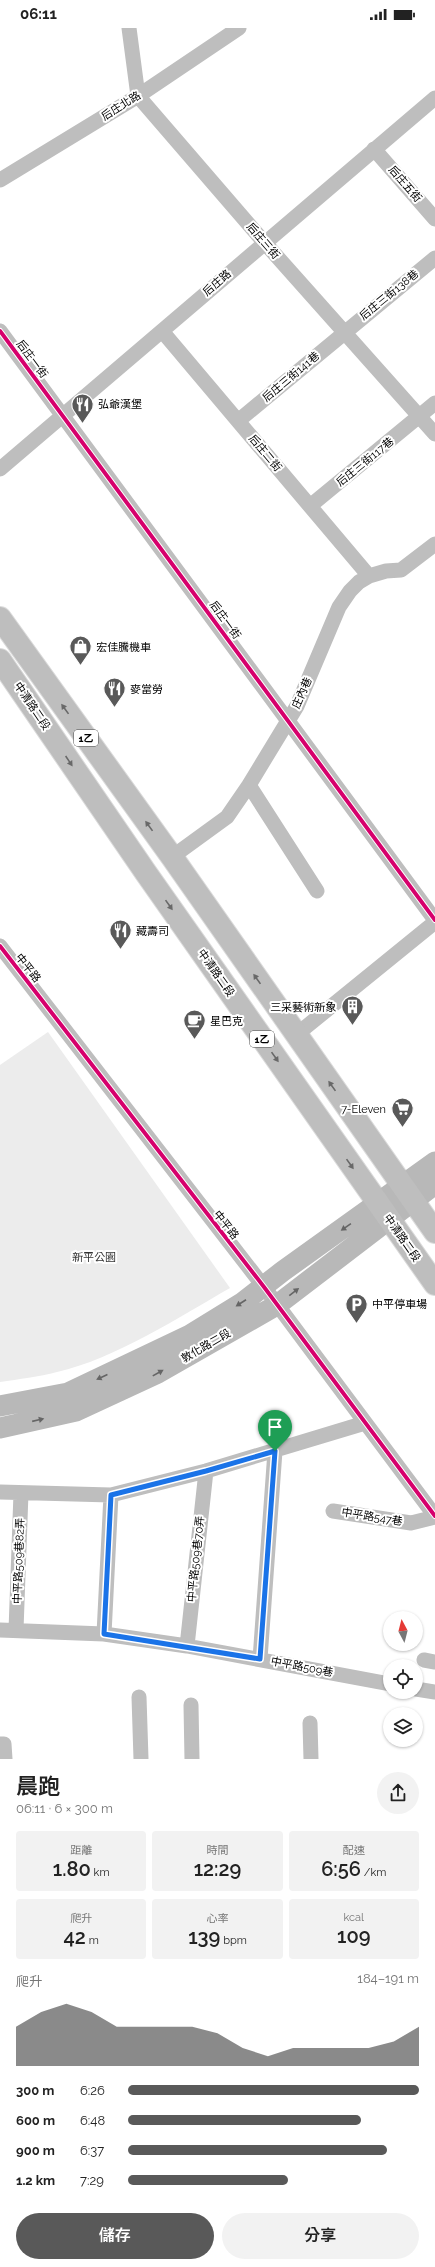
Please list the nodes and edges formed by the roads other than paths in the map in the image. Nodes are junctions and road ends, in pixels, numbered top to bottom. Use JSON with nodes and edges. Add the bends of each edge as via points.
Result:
{"nodes":[{"id":1,"x":129,"y":28,"type":"edge"},
{"id":2,"x":239,"y":28,"type":"edge"},
{"id":3,"x":138,"y":96,"type":"junction"},
{"id":4,"x":435,"y":98,"type":"edge"},
{"id":5,"x":374,"y":149,"type":"junction"},
{"id":6,"x":0,"y":180,"type":"edge"},
{"id":7,"x":435,"y":219,"type":"edge"},
{"id":8,"x":264,"y":242,"type":"junction"},
{"id":9,"x":435,"y":258,"type":"edge"},
{"id":10,"x":0,"y":331,"type":"edge"},
{"id":11,"x":162,"y":331,"type":"junction"},
{"id":12,"x":344,"y":333,"type":"junction"},
{"id":13,"x":435,"y":404,"type":"edge"},
{"id":14,"x":64,"y":416,"type":"junction"},
{"id":15,"x":419,"y":417,"type":"junction"},
{"id":16,"x":238,"y":422,"type":"junction"},
{"id":17,"x":435,"y":434,"type":"edge"},
{"id":18,"x":0,"y":469,"type":"edge"},
{"id":19,"x":310,"y":506,"type":"junction"},
{"id":20,"x":435,"y":544,"type":"edge"},
{"id":21,"x":369,"y":576,"type":"junction"},
{"id":22,"x":0,"y":618,"type":"edge"},
{"id":23,"x":0,"y":660,"type":"edge"},
{"id":24,"x":289,"y":721,"type":"junction"},
{"id":25,"x":249,"y":785,"type":"junction"},
{"id":26,"x":172,"y":858,"type":"junction"},
{"id":27,"x":318,"y":891,"type":"dead end"},
{"id":28,"x":435,"y":921,"type":"edge"},
{"id":29,"x":0,"y":946,"type":"edge"},
{"id":30,"x":296,"y":1035,"type":"junction"},
{"id":31,"x":435,"y":1162,"type":"edge"},
{"id":32,"x":435,"y":1184,"type":"edge"},
{"id":33,"x":408,"y":1193,"type":"junction"},
{"id":34,"x":384,"y":1211,"type":"junction"},
{"id":35,"x":435,"y":1232,"type":"edge"},
{"id":36,"x":435,"y":1284,"type":"edge"},
{"id":37,"x":264,"y":1287,"type":"junction"},
{"id":38,"x":277,"y":1305,"type":"junction"},
{"id":39,"x":0,"y":1406,"type":"edge"},
{"id":40,"x":365,"y":1423,"type":"junction"},
{"id":41,"x":0,"y":1428,"type":"edge"},
{"id":42,"x":275,"y":1451,"type":"junction"},
{"id":43,"x":206,"y":1471,"type":"junction"},
{"id":44,"x":0,"y":1492,"type":"edge"},
{"id":45,"x":21,"y":1493,"type":"junction"},
{"id":46,"x":111,"y":1495,"type":"junction"},
{"id":47,"x":333,"y":1511,"type":"dead end"},
{"id":48,"x":435,"y":1517,"type":"edge"},
{"id":49,"x":0,"y":1630,"type":"edge"},
{"id":50,"x":16,"y":1630,"type":"junction"},
{"id":51,"x":104,"y":1634,"type":"junction"},
{"id":52,"x":187,"y":1646,"type":"junction"},
{"id":53,"x":260,"y":1659,"type":"junction"},
{"id":54,"x":383,"y":1683,"type":"edge"},
{"id":55,"x":423,"y":1690,"type":"edge"},
{"id":56,"x":435,"y":1692,"type":"edge"},
{"id":57,"x":139,"y":1697,"type":"dead end"},
{"id":58,"x":191,"y":1705,"type":"dead end"},
{"id":59,"x":310,"y":1723,"type":"dead end"},
{"id":60,"x":0,"y":1744,"type":"edge"},
{"id":61,"x":5,"y":1759,"type":"edge"},
{"id":62,"x":140,"y":1759,"type":"edge"},
{"id":63,"x":192,"y":1759,"type":"edge"},
{"id":64,"x":311,"y":1759,"type":"edge"}],
"edges":[{"from":1,"to":3,"type":"street"},
{"from":2,"to":3,"type":"street","name":"后庄北路"},
{"from":3,"to":6,"type":"street","name":"后庄北路"},
{"from":3,"to":8,"type":"street","name":"后庄三街"},
{"from":4,"to":5,"type":"street","name":"后庄路"},
{"from":5,"to":7,"type":"street","name":"后庄五街"},
{"from":5,"to":8,"type":"street","name":"后庄路"},
{"from":8,"to":11,"type":"street","name":"后庄路"},
{"from":8,"to":12,"type":"street","name":"后庄三街"},
{"from":9,"to":12,"type":"street","name":"后庄三街138巷"},
{"from":10,"to":14,"type":"street","name":"后庄一街"},
{"from":11,"to":14,"type":"street","name":"后庄路"},
{"from":11,"to":16,"type":"street","name":"后庄二街"},
{"from":12,"to":15,"type":"street","name":"后庄三街"},
{"from":12,"to":16,"type":"street","name":"后庄三街141巷"},
{"from":13,"to":15,"type":"street","name":"后庄三街117巷"},
{"from":14,"to":18,"type":"street","name":"后庄路"},
{"from":14,"to":24,"type":"street","name":"后庄一街"},
{"from":15,"to":17,"type":"street","name":"后庄三街"},
{"from":15,"to":19,"type":"street","name":"后庄三街117巷"},
{"from":16,"to":19,"type":"street","name":"后庄二街"},
{"from":19,"to":21,"type":"street","name":"后庄二街"},
{"from":20,"to":21,"type":"street","name":"庄內巷","via":[[402,570]]},
{"from":21,"to":24,"type":"street","name":"庄內巷","via":[[354,586],[339,607]]},
{"from":26,"to":22,"type":"main road","number":"1乙","one_way":true},
{"from":23,"to":34,"type":"main road","name":"中清路二段","number":"1乙","one_way":true,"via":[[146,873]]},
{"from":24,"to":25,"type":"street","name":"庄內巷"},
{"from":24,"to":28,"type":"street","name":"后庄一街"},
{"from":25,"to":26,"type":"street","name":"庄內巷","via":[[226,817]]},
{"from":25,"to":27,"type":"street"},
{"from":30,"to":26,"type":"main road","number":"1乙","one_way":true},
{"from":28,"to":30,"type":"street"},
{"from":29,"to":37,"type":"street","name":"中平路"},
{"from":33,"to":30,"type":"main road","number":"1乙","one_way":true},
{"from":31,"to":33,"type":"street"},
{"from":32,"to":33,"type":"street"},
{"from":33,"to":34,"type":"street"},
{"from":33,"to":35,"type":"main road","number":"1乙"},
{"from":34,"to":36,"type":"main road","name":"中清路二段","number":"1乙"},
{"from":34,"to":37,"type":"street","name":"敦化路二段","one_way":true},
{"from":38,"to":34,"type":"street","name":"敦化路二段","one_way":true},
{"from":37,"to":38,"type":"street","name":"中平路"},
{"from":37,"to":39,"type":"street","name":"敦化路二段","one_way":true,"via":[[190,1335],[68,1393]]},
{"from":38,"to":40,"type":"street","name":"中平路"},
{"from":41,"to":38,"type":"street","name":"敦化路二段","one_way":true,"via":[[76,1411],[135,1385]]},
{"from":40,"to":42,"type":"street"},
{"from":40,"to":48,"type":"street","name":"中平路"},
{"from":42,"to":43,"type":"street"},
{"from":42,"to":53,"type":"street"},
{"from":43,"to":46,"type":"street"},
{"from":43,"to":52,"type":"street","name":"中平路509巷70弄"},
{"from":44,"to":45,"type":"street"},
{"from":45,"to":46,"type":"street"},
{"from":45,"to":50,"type":"street","name":"中平路509巷82弄"},
{"from":46,"to":51,"type":"street"},
{"from":47,"to":48,"type":"street","name":"中平路547巷","via":[[411,1523]]},
{"from":49,"to":50,"type":"street","name":"中平路509巷"},
{"from":50,"to":51,"type":"street","name":"中平路509巷"},
{"from":51,"to":52,"type":"street","name":"中平路509巷"},
{"from":52,"to":53,"type":"street","name":"中平路509巷"},
{"from":53,"to":54,"type":"street","name":"中平路509巷"},
{"from":55,"to":56,"type":"street"},
{"from":57,"to":62,"type":"street"},
{"from":58,"to":63,"type":"street"},
{"from":59,"to":64,"type":"street"},
{"from":60,"to":61,"type":"street","via":[[4,1744]]}]}
